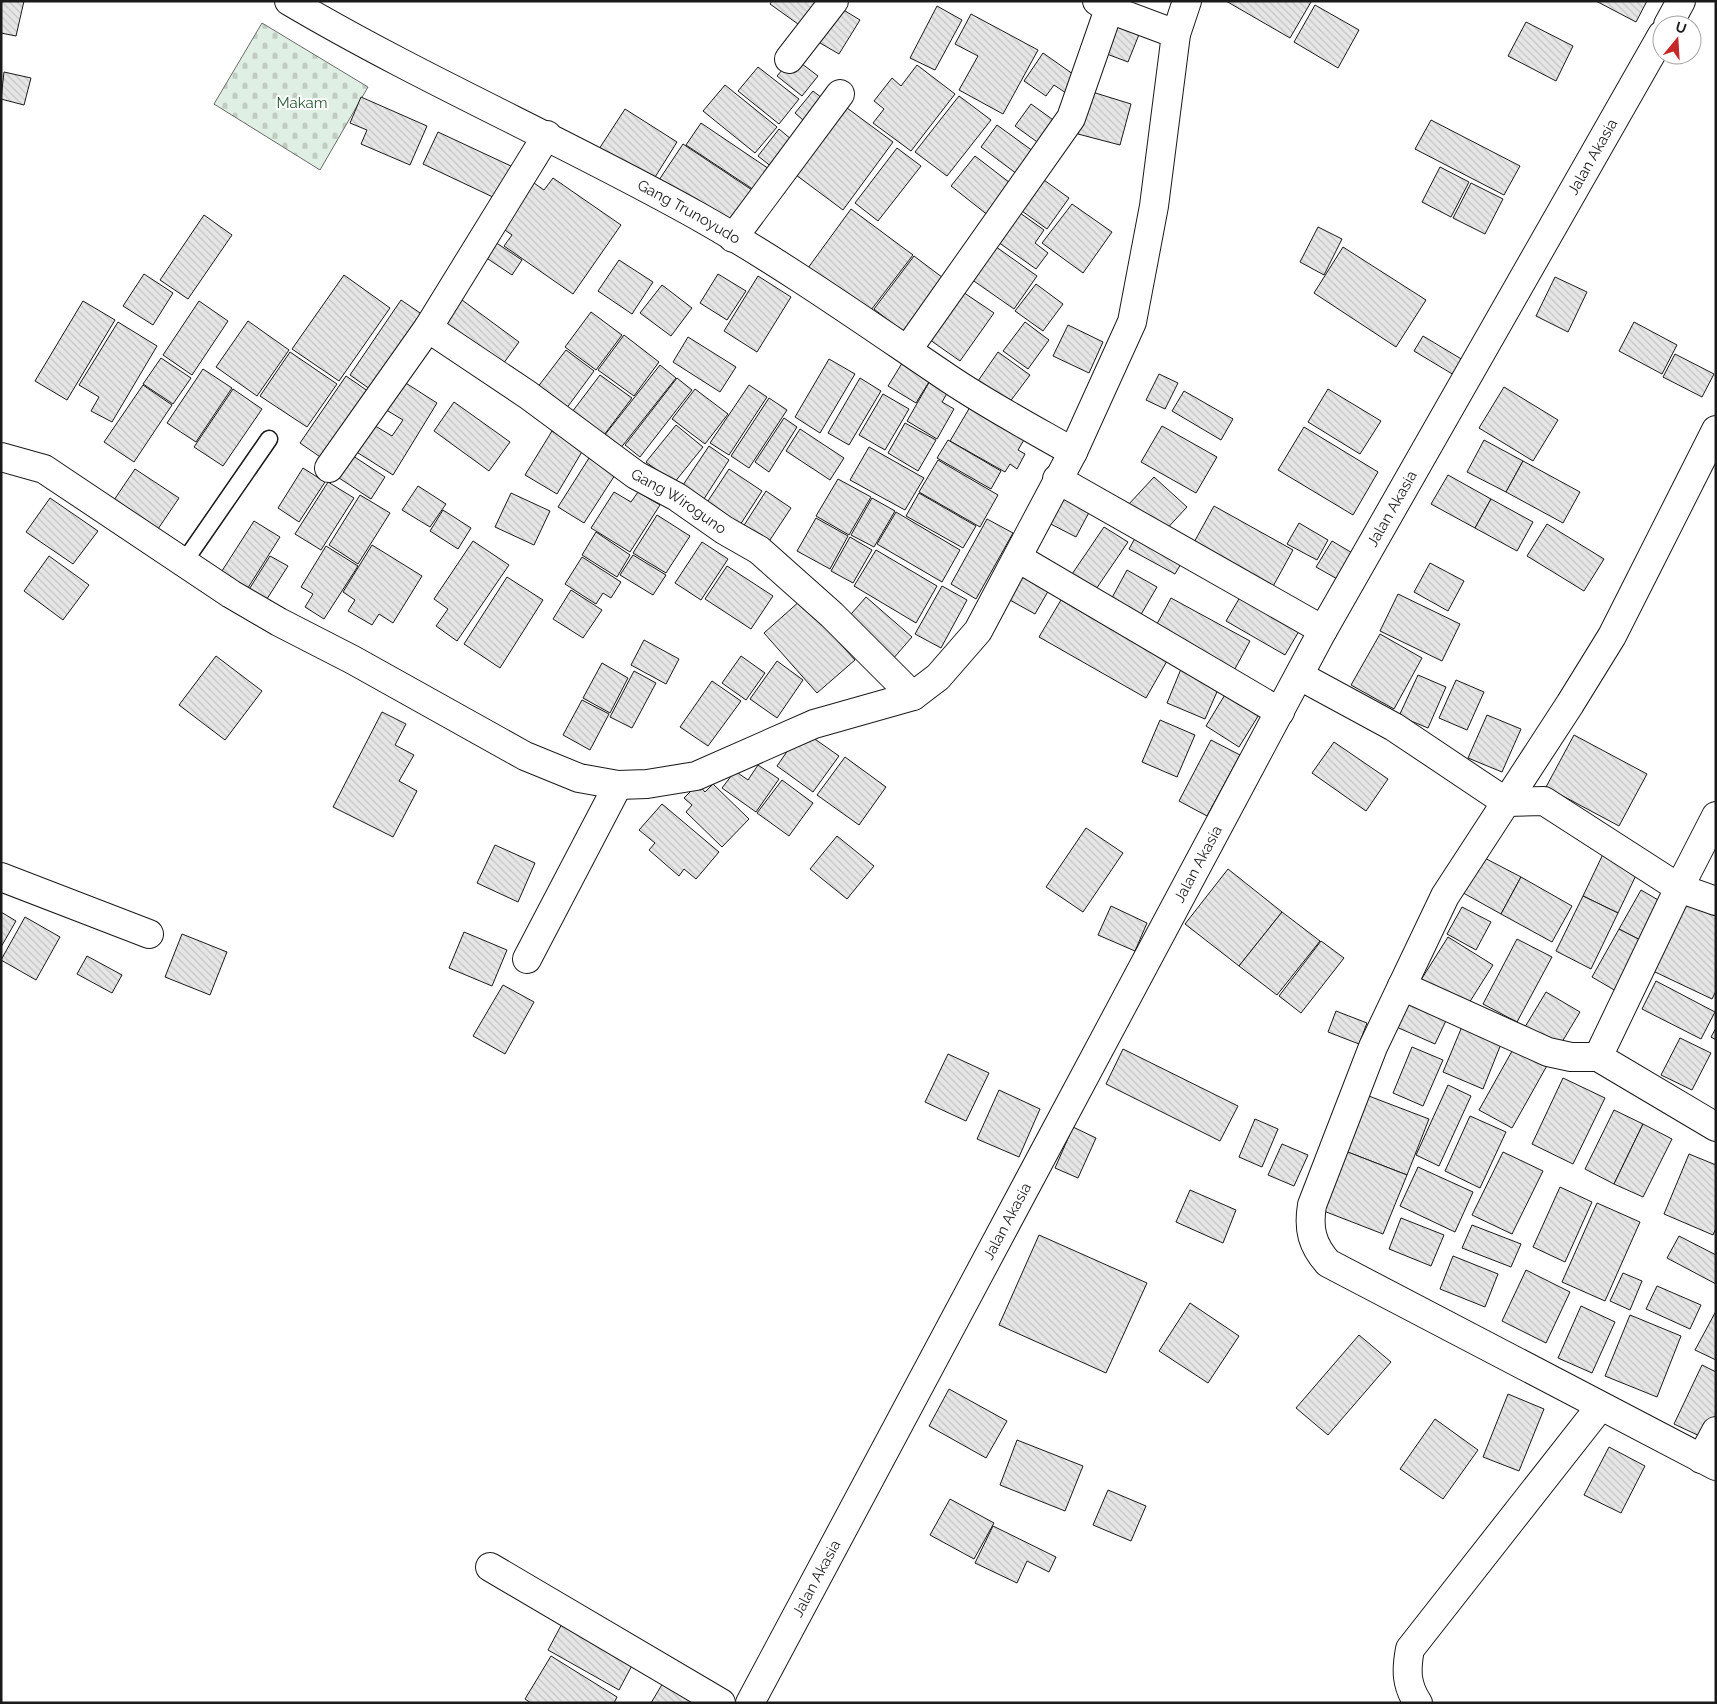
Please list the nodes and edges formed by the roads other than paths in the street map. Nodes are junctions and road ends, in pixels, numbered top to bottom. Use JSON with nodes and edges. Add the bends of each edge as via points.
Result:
{"nodes":[{"id":1,"x":289,"y":1,"type":"edge"},
{"id":2,"x":834,"y":1,"type":"edge"},
{"id":3,"x":1187,"y":1,"type":"edge"},
{"id":4,"x":1681,"y":1,"type":"edge"},
{"id":5,"x":1103,"y":5,"type":"edge"},
{"id":6,"x":1673,"y":15,"type":"edge"},
{"id":7,"x":1176,"y":34,"type":"junction"},
{"id":8,"x":1652,"y":53,"type":"edge"},
{"id":9,"x":788,"y":59,"type":"dead end"},
{"id":10,"x":840,"y":94,"type":"dead end"},
{"id":11,"x":547,"y":135,"type":"junction"},
{"id":12,"x":733,"y":238,"type":"junction"},
{"id":13,"x":428,"y":328,"type":"junction"},
{"id":14,"x":908,"y":349,"type":"junction"},
{"id":15,"x":1716,"y":430,"type":"edge"},
{"id":16,"x":269,"y":439,"type":"dead end"},
{"id":17,"x":1073,"y":452,"type":"junction"},
{"id":18,"x":1,"y":457,"type":"edge"},
{"id":19,"x":329,"y":468,"type":"dead end"},
{"id":20,"x":1057,"y":479,"type":"junction"},
{"id":21,"x":1018,"y":558,"type":"junction"},
{"id":22,"x":184,"y":562,"type":"junction"},
{"id":23,"x":1323,"y":630,"type":"junction"},
{"id":24,"x":1300,"y":676,"type":"junction"},
{"id":25,"x":913,"y":696,"type":"junction"},
{"id":26,"x":1280,"y":712,"type":"junction"},
{"id":27,"x":618,"y":785,"type":"junction"},
{"id":28,"x":1506,"y":802,"type":"junction"},
{"id":29,"x":1716,"y":816,"type":"edge"},
{"id":30,"x":1,"y":876,"type":"edge"},
{"id":31,"x":1679,"y":888,"type":"junction"},
{"id":32,"x":1716,"y":901,"type":"edge"},
{"id":33,"x":149,"y":934,"type":"dead end"},
{"id":34,"x":527,"y":959,"type":"dead end"},
{"id":35,"x":1402,"y":986,"type":"junction"},
{"id":36,"x":1598,"y":1057,"type":"junction"},
{"id":37,"x":1716,"y":1127,"type":"edge"},
{"id":38,"x":1600,"y":1407,"type":"junction"},
{"id":39,"x":1716,"y":1431,"type":"edge"},
{"id":40,"x":1708,"y":1463,"type":"edge"},
{"id":41,"x":490,"y":1567,"type":"dead end"},
{"id":42,"x":721,"y":1703,"type":"edge"},
{"id":43,"x":750,"y":1703,"type":"edge"},
{"id":44,"x":1418,"y":1703,"type":"edge"}],
"edges":[{"from":1,"to":11,"type":"street","name":"Gang Trunoyudo","via":[[343,33]]},
{"from":2,"to":9,"type":"street"},
{"from":3,"to":7,"type":"street"},
{"from":4,"to":6,"type":"street"},
{"from":5,"to":7,"type":"street"},
{"from":5,"to":14,"type":"street","via":[[1071,118]]},
{"from":7,"to":17,"type":"street","via":[[1154,206],[1132,322]]},
{"from":8,"to":23,"type":"street","name":"Jalan Akasia"},
{"from":10,"to":12,"type":"street"},
{"from":11,"to":12,"type":"street","name":"Gang Trunoyudo"},
{"from":11,"to":13,"type":"street"},
{"from":12,"to":14,"type":"street","name":"Gang Trunoyudo"},
{"from":13,"to":19,"type":"street"},
{"from":13,"to":25,"type":"street","name":"Gang Wiroguno","via":[[528,395],[636,475],[677,497],[759,550],[832,615]]},
{"from":14,"to":17,"type":"street","name":"Gang Trunoyudo","via":[[949,379]]},
{"from":15,"to":28,"type":"street","via":[[1612,636]]},
{"from":16,"to":22,"type":"lane"},
{"from":17,"to":20,"type":"street"},
{"from":18,"to":22,"type":"street","via":[[44,469]]},
{"from":20,"to":21,"type":"street"},
{"from":20,"to":23,"type":"street"},
{"from":21,"to":25,"type":"street","via":[[978,631],[938,677]]},
{"from":21,"to":26,"type":"street"},
{"from":22,"to":27,"type":"street","via":[[279,622],[526,756],[579,778]]},
{"from":23,"to":24,"type":"street","name":"Jalan Akasia"},
{"from":24,"to":26,"type":"street","name":"Jalan Akasia"},
{"from":24,"to":28,"type":"street","via":[[1394,727]]},
{"from":25,"to":27,"type":"street","via":[[814,724],[696,776]]},
{"from":26,"to":43,"type":"street","name":"Jalan Akasia"},
{"from":27,"to":34,"type":"street"},
{"from":28,"to":31,"type":"street","via":[[1544,801]]},
{"from":28,"to":35,"type":"street","via":[[1445,896]]},
{"from":29,"to":31,"type":"street"},
{"from":30,"to":33,"type":"street"},
{"from":31,"to":32,"type":"street"},
{"from":31,"to":36,"type":"street"},
{"from":35,"to":36,"type":"street","via":[[1548,1052],[1571,1057]]},
{"from":35,"to":38,"type":"street","via":[[1373,1047],[1312,1205],[1309,1222],[1319,1253],[1328,1263]]},
{"from":36,"to":37,"type":"street"},
{"from":38,"to":40,"type":"street"},
{"from":38,"to":44,"type":"street","via":[[1410,1649],[1406,1671],[1410,1691]]},
{"from":39,"to":40,"type":"street"},
{"from":41,"to":42,"type":"street"}]}
